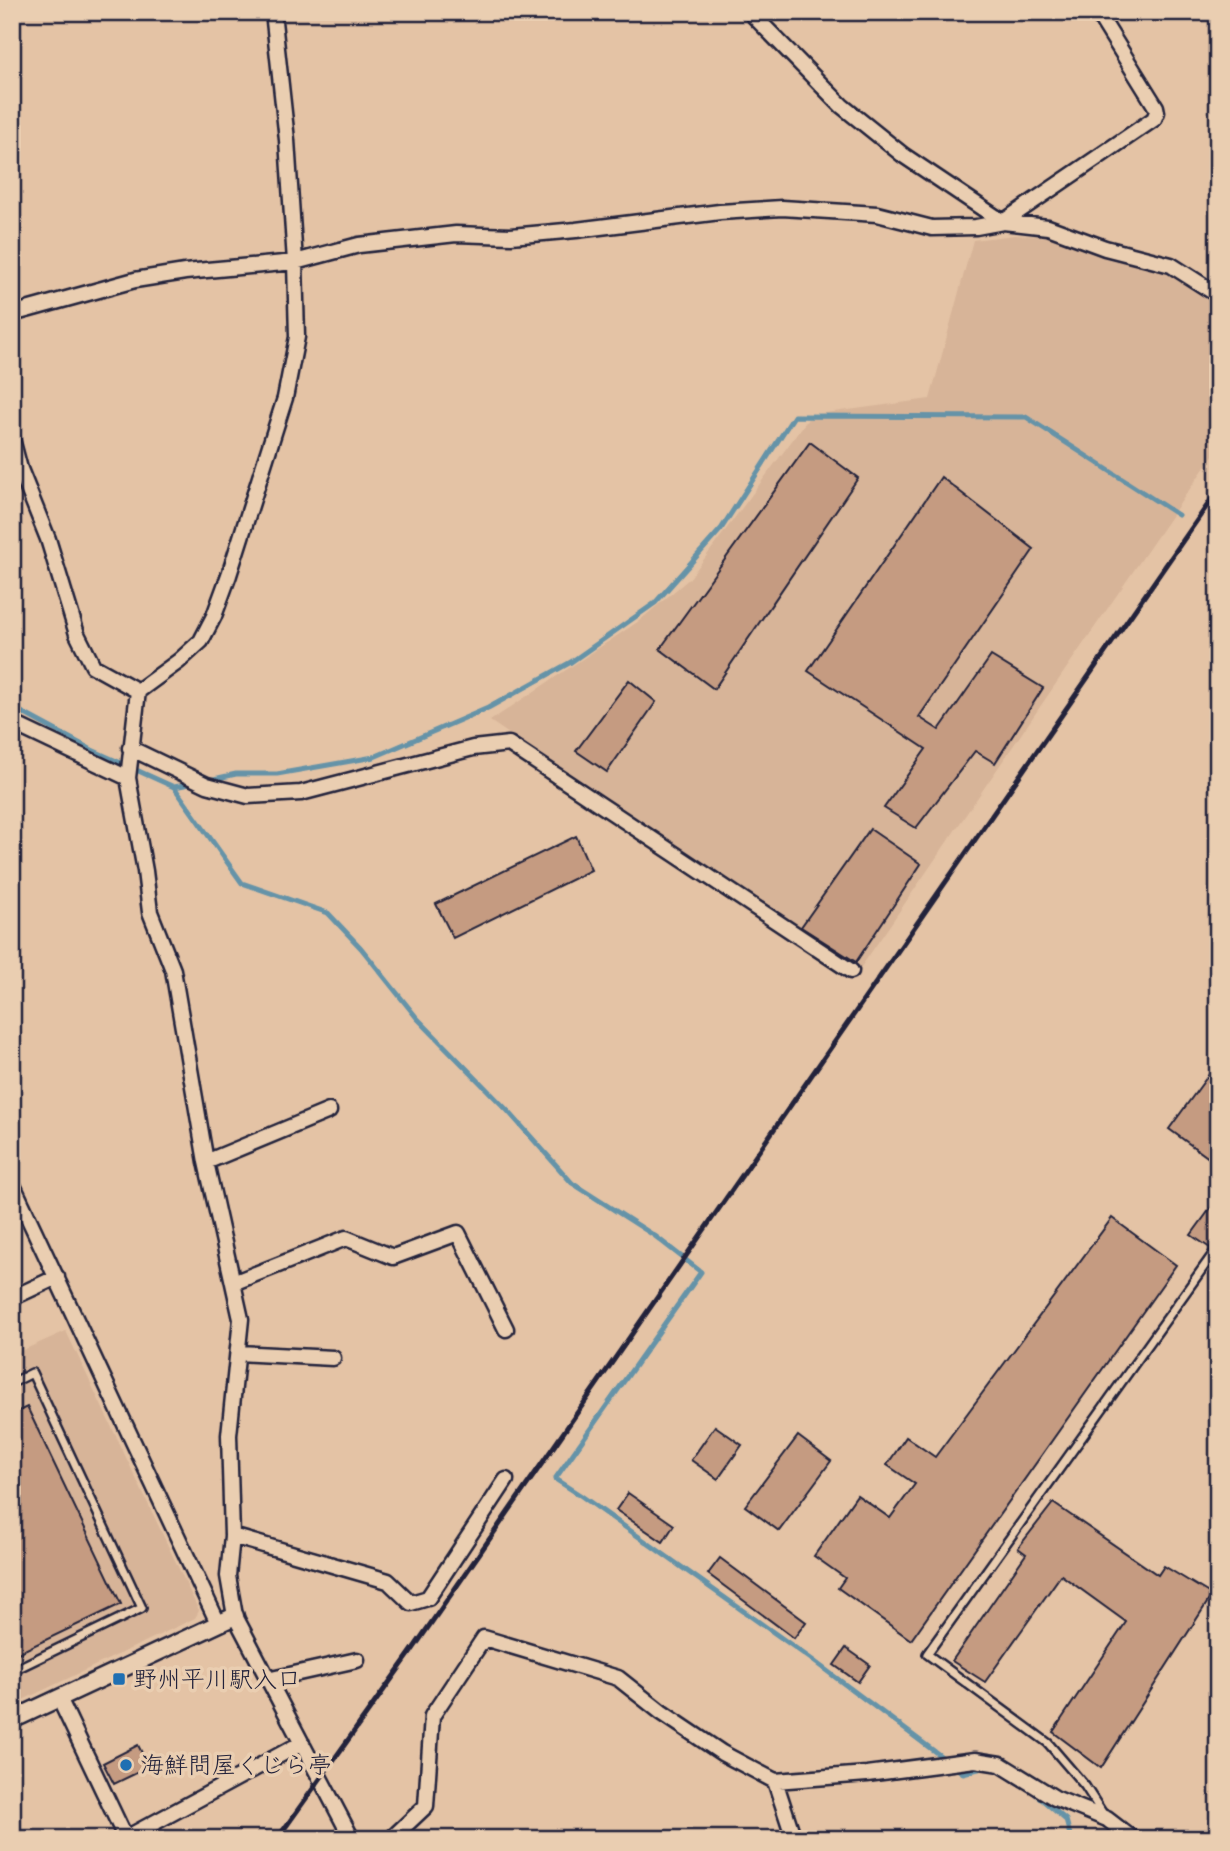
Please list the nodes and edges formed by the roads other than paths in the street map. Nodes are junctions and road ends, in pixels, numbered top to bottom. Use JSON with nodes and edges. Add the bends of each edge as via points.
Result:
{"nodes":[{"id":1,"x":273,"y":12,"type":"edge"},
{"id":2,"x":750,"y":12,"type":"edge"},
{"id":3,"x":1097,"y":12,"type":"edge"},
{"id":4,"x":1003,"y":222,"type":"junction"},
{"id":5,"x":295,"y":262,"type":"junction"},
{"id":6,"x":1218,"y":295,"type":"edge"},
{"id":7,"x":12,"y":314,"type":"edge"},
{"id":8,"x":12,"y":439,"type":"edge"},
{"id":9,"x":16,"y":471,"type":"edge"},
{"id":10,"x":138,"y":691,"type":"junction"},
{"id":11,"x":12,"y":723,"type":"edge"},
{"id":12,"x":130,"y":748,"type":"junction"},
{"id":13,"x":128,"y":778,"type":"junction"},
{"id":14,"x":851,"y":971,"type":"dead end"},
{"id":15,"x":329,"y":1111,"type":"dead end"},
{"id":16,"x":206,"y":1162,"type":"junction"},
{"id":17,"x":12,"y":1183,"type":"edge"},
{"id":18,"x":1218,"y":1247,"type":"edge"},
{"id":19,"x":57,"y":1277,"type":"junction"},
{"id":20,"x":233,"y":1283,"type":"junction"},
{"id":21,"x":12,"y":1298,"type":"edge"},
{"id":22,"x":506,"y":1329,"type":"dead end"},
{"id":23,"x":238,"y":1353,"type":"junction"},
{"id":24,"x":333,"y":1358,"type":"dead end"},
{"id":25,"x":12,"y":1383,"type":"edge"},
{"id":26,"x":506,"y":1480,"type":"dead end"},
{"id":27,"x":232,"y":1536,"type":"junction"},
{"id":28,"x":235,"y":1616,"type":"junction"},
{"id":29,"x":218,"y":1623,"type":"junction"},
{"id":30,"x":357,"y":1660,"type":"dead end"},
{"id":31,"x":12,"y":1671,"type":"edge"},
{"id":32,"x":267,"y":1680,"type":"junction"},
{"id":33,"x":59,"y":1698,"type":"junction"},
{"id":34,"x":12,"y":1720,"type":"edge"},
{"id":35,"x":302,"y":1743,"type":"junction"},
{"id":36,"x":775,"y":1781,"type":"junction"},
{"id":37,"x":1107,"y":1819,"type":"junction"},
{"id":38,"x":126,"y":1838,"type":"edge"},
{"id":39,"x":352,"y":1839,"type":"edge"},
{"id":40,"x":391,"y":1839,"type":"edge"},
{"id":41,"x":794,"y":1839,"type":"edge"},
{"id":42,"x":1133,"y":1839,"type":"edge"}],
"edges":[{"from":1,"to":5,"type":"street"},
{"from":2,"to":4,"type":"street","via":[[842,106],[903,155]]},
{"from":3,"to":4,"type":"street","via":[[1156,107],[1154,119]]},
{"from":4,"to":5,"type":"street","via":[[932,228],[877,214],[769,209],[512,236],[423,237],[359,245]]},
{"from":4,"to":6,"type":"street","via":[[1048,227],[1171,265]]},
{"from":5,"to":7,"type":"street","via":[[135,280]]},
{"from":5,"to":10,"type":"street","via":[[297,337],[285,398],[214,616],[201,641]]},
{"from":8,"to":9,"type":"street"},
{"from":9,"to":10,"type":"street","via":[[48,539],[77,634],[93,666]]},
{"from":10,"to":12,"type":"street"},
{"from":11,"to":13,"type":"street"},
{"from":12,"to":13,"type":"street"},
{"from":12,"to":14,"type":"street","via":[[207,785],[248,796],[301,793],[473,748],[509,744]]},
{"from":13,"to":16,"type":"street","via":[[150,912],[173,970]]},
{"from":15,"to":16,"type":"street"},
{"from":16,"to":20,"type":"street"},
{"from":17,"to":19,"type":"street"},
{"from":18,"to":37,"type":"lane","via":[[927,1654],[1048,1743]]},
{"from":19,"to":21,"type":"street"},
{"from":19,"to":29,"type":"street"},
{"from":20,"to":22,"type":"street","via":[[346,1238],[393,1257],[458,1233]]},
{"from":20,"to":23,"type":"street","via":[[241,1319]]},
{"from":23,"to":24,"type":"street"},
{"from":23,"to":27,"type":"street","via":[[229,1435]]},
{"from":25,"to":31,"type":"lane","via":[[32,1373],[142,1608]]},
{"from":26,"to":27,"type":"street","via":[[428,1598],[411,1603],[388,1581]]},
{"from":27,"to":28,"type":"street","via":[[228,1576]]},
{"from":28,"to":29,"type":"street"},
{"from":28,"to":32,"type":"street"},
{"from":29,"to":33,"type":"street"},
{"from":30,"to":32,"type":"street"},
{"from":32,"to":35,"type":"street"},
{"from":33,"to":34,"type":"street"},
{"from":33,"to":38,"type":"street"},
{"from":35,"to":38,"type":"street"},
{"from":35,"to":39,"type":"street"},
{"from":36,"to":37,"type":"street","via":[[975,1760],[1000,1763],[1055,1798]]},
{"from":36,"to":40,"type":"street","via":[[712,1746],[618,1678],[484,1638],[432,1716],[426,1806]]},
{"from":36,"to":41,"type":"street"},
{"from":37,"to":42,"type":"street"}]}
